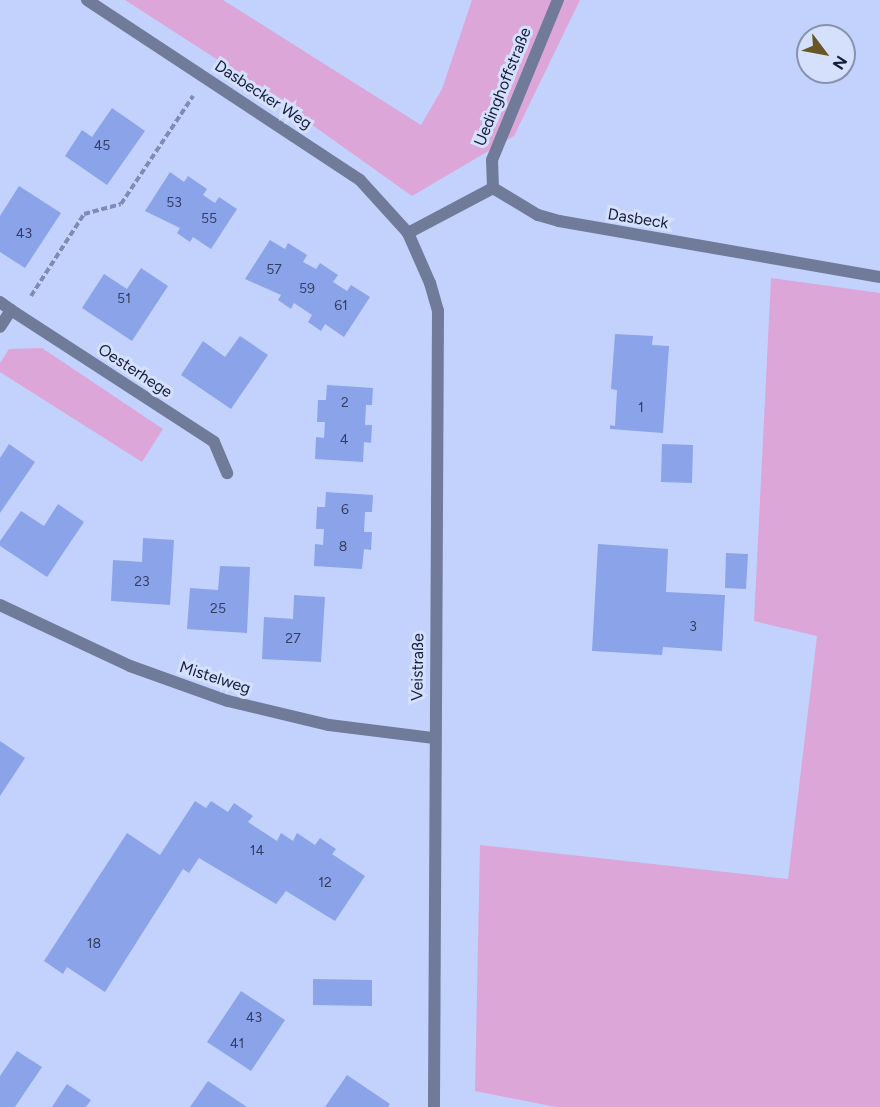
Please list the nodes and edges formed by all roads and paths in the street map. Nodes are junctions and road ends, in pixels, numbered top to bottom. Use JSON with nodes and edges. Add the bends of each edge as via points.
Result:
{"nodes":[{"id":1,"x":87,"y":0,"type":"edge"},
{"id":2,"x":558,"y":0,"type":"edge"},
{"id":3,"x":205,"y":78,"type":"junction"},
{"id":4,"x":493,"y":188,"type":"junction"},
{"id":5,"x":408,"y":233,"type":"junction"},
{"id":6,"x":880,"y":277,"type":"edge"},
{"id":7,"x":0,"y":302,"type":"edge"},
{"id":8,"x":15,"y":312,"type":"junction"},
{"id":9,"x":0,"y":327,"type":"edge"},
{"id":10,"x":227,"y":473,"type":"dead end"},
{"id":11,"x":0,"y":605,"type":"edge"},
{"id":12,"x":434,"y":738,"type":"junction"},
{"id":13,"x":434,"y":1107,"type":"edge"}],
"edges":[{"from":1,"to":3,"type":"street","name":"Dasbecker Weg"},
{"from":2,"to":4,"type":"street","name":"Uedinghoffstraße","via":[[492,160]]},
{"from":3,"to":5,"type":"street","name":"Dasbecker Weg","via":[[341,165],[377,196]]},
{"from":3,"to":8,"type":"path","via":[[121,204],[84,214]]},
{"from":4,"to":5,"type":"street"},
{"from":4,"to":6,"type":"street","name":"Dasbeck","via":[[538,215],[559,221]]},
{"from":5,"to":12,"type":"street","name":"Veistraße","via":[[438,311]]},
{"from":7,"to":8,"type":"street","name":"Oesterhege"},
{"from":8,"to":9,"type":"street"},
{"from":8,"to":10,"type":"street","name":"Oesterhege","via":[[214,442]]},
{"from":11,"to":12,"type":"street","name":"Mistelweg","via":[[129,666],[218,698],[329,725]]},
{"from":12,"to":13,"type":"street","name":"Veistraße"}]}
